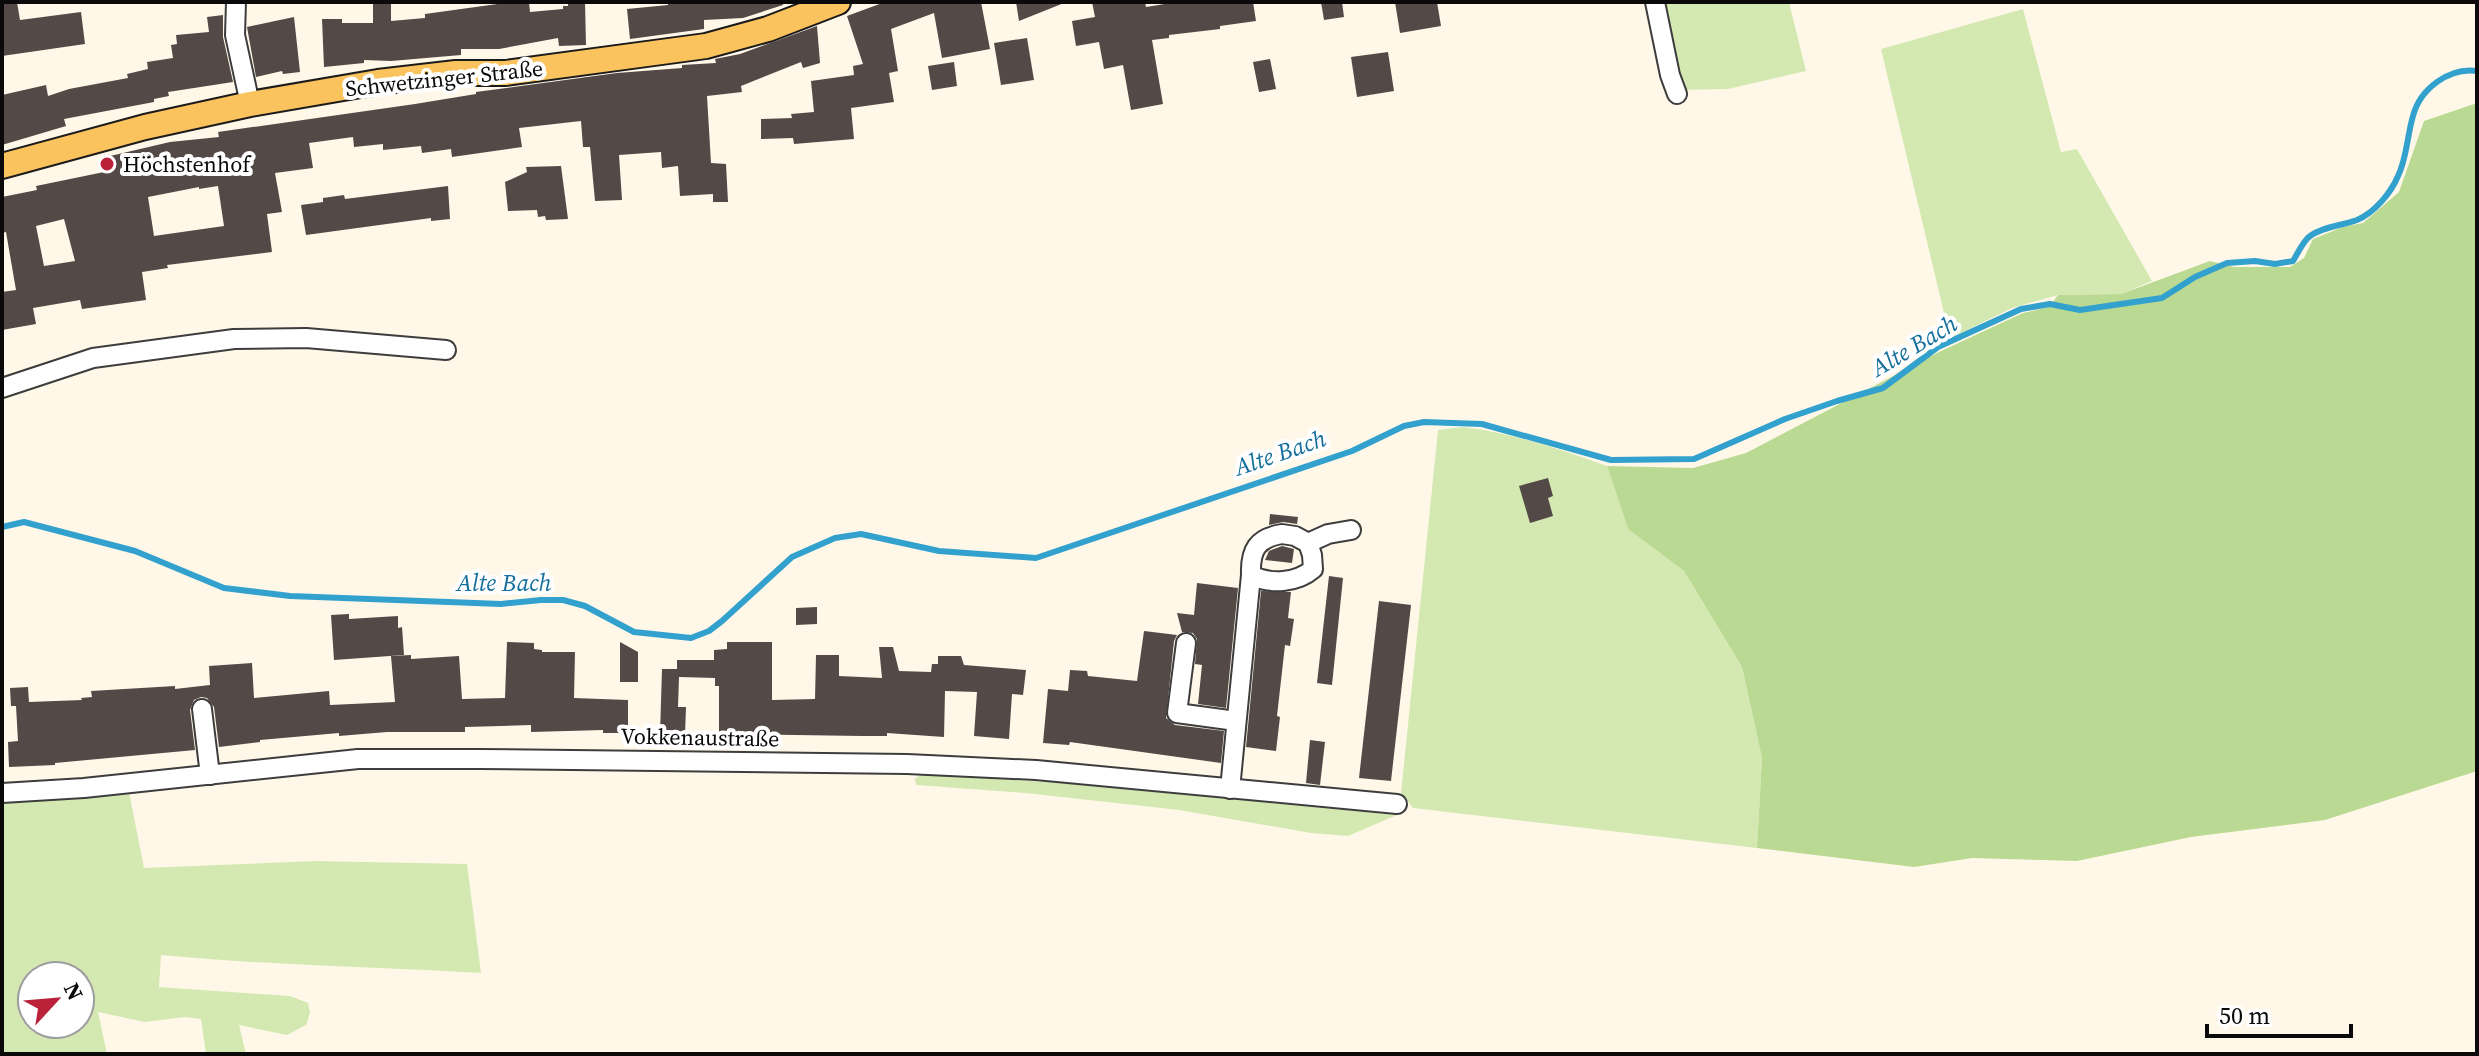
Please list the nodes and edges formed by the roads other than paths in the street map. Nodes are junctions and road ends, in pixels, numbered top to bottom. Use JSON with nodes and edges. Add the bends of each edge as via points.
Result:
{"nodes":[{"id":1,"x":236,"y":2,"type":"edge"},
{"id":2,"x":838,"y":2,"type":"edge"},
{"id":3,"x":1655,"y":2,"type":"edge"},
{"id":4,"x":1677,"y":94,"type":"dead end"},
{"id":5,"x":250,"y":104,"type":"junction"},
{"id":6,"x":2,"y":166,"type":"edge"},
{"id":7,"x":446,"y":350,"type":"dead end"},
{"id":8,"x":2,"y":388,"type":"edge"},
{"id":9,"x":1351,"y":530,"type":"dead end"},
{"id":10,"x":1308,"y":543,"type":"junction"},
{"id":11,"x":1251,"y":575,"type":"junction"},
{"id":12,"x":1186,"y":643,"type":"dead end"},
{"id":13,"x":202,"y":709,"type":"dead end"},
{"id":14,"x":1236,"y":721,"type":"junction"},
{"id":15,"x":210,"y":775,"type":"junction"},
{"id":16,"x":1230,"y":789,"type":"junction"},
{"id":17,"x":2,"y":793,"type":"edge"},
{"id":18,"x":1397,"y":804,"type":"dead end"}],
"edges":[{"from":1,"to":5,"type":"street","via":[[235,35]]},
{"from":2,"to":5,"type":"main road","name":"Schwetzinger Straße","via":[[706,46],[506,73],[378,82]]},
{"from":3,"to":4,"type":"street"},
{"from":5,"to":6,"type":"main road","name":"Schwetzinger Straße","via":[[107,135]]},
{"from":7,"to":8,"type":"street","via":[[306,338],[234,339],[93,358]]},
{"from":9,"to":10,"type":"street"},
{"from":10,"to":11,"type":"street","via":[[1295,536],[1267,536],[1256,547]]},
{"from":10,"to":11,"type":"street","via":[[1313,569],[1304,576],[1260,580]]},
{"from":11,"to":14,"type":"street"},
{"from":12,"to":14,"type":"street","via":[[1177,713]]},
{"from":13,"to":15,"type":"street"},
{"from":14,"to":16,"type":"street"},
{"from":15,"to":16,"type":"street","name":"Vokkenaustraße","via":[[358,759],[907,764]]},
{"from":15,"to":17,"type":"street","name":"Vokkenaustraße"},
{"from":16,"to":18,"type":"street","name":"Vokkenaustraße"}]}
